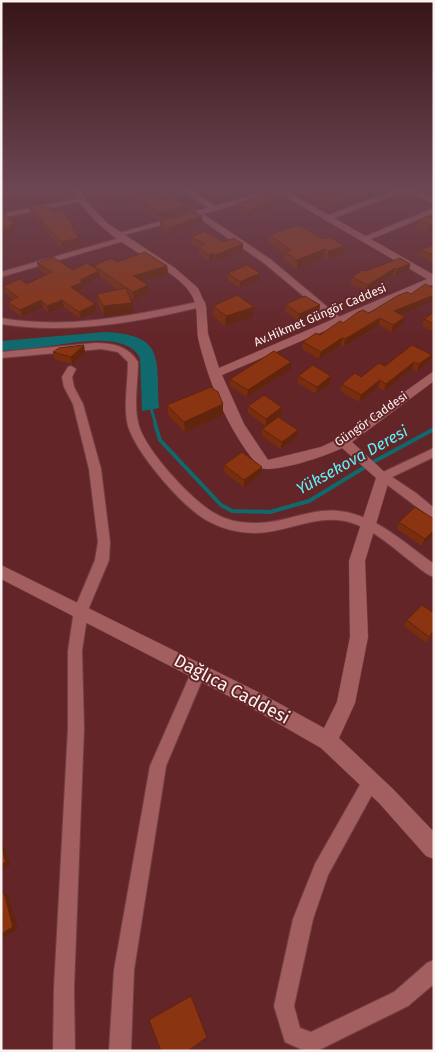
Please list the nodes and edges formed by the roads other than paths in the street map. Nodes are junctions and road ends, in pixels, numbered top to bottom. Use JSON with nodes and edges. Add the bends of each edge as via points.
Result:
{"nodes":[{"id":1,"x":119,"y":238,"type":"joint"},
{"id":2,"x":233,"y":238,"type":"edge"},
{"id":3,"x":364,"y":239,"type":"edge"},
{"id":4,"x":1,"y":275,"type":"edge"},
{"id":5,"x":434,"y":280,"type":"edge"},
{"id":6,"x":202,"y":304,"type":"junction"},
{"id":7,"x":1,"y":320,"type":"edge"},
{"id":8,"x":340,"y":322,"type":"junction"},
{"id":9,"x":1,"y":355,"type":"edge"},
{"id":10,"x":71,"y":369,"type":"dead end"},
{"id":11,"x":216,"y":373,"type":"junction"},
{"id":12,"x":434,"y":375,"type":"edge"},
{"id":13,"x":343,"y":442,"type":"junction"},
{"id":14,"x":434,"y":452,"type":"edge"},
{"id":15,"x":383,"y":477,"type":"junction"},
{"id":16,"x":434,"y":515,"type":"edge"},
{"id":17,"x":369,"y":525,"type":"junction"},
{"id":18,"x":1,"y":571,"type":"edge"},
{"id":19,"x":434,"y":572,"type":"edge"},
{"id":20,"x":81,"y":610,"type":"junction"},
{"id":21,"x":199,"y":671,"type":"junction"},
{"id":22,"x":328,"y":741,"type":"junction"},
{"id":23,"x":371,"y":782,"type":"junction"},
{"id":24,"x":434,"y":848,"type":"edge"},
{"id":25,"x":434,"y":970,"type":"edge"},
{"id":26,"x":64,"y":1051,"type":"edge"},
{"id":27,"x":120,"y":1051,"type":"edge"}],
"edges":[{"from":1,"to":4,"type":"street"},
{"from":1,"to":6,"type":"street","via":[[180,276]]},
{"from":2,"to":8,"type":"street","via":[[267,261]]},
{"from":3,"to":5,"type":"street"},
{"from":5,"to":8,"type":"street","name":"Av.Hikmet Güngör Caddesi"},
{"from":6,"to":7,"type":"street","via":[[69,326],[21,326]]},
{"from":6,"to":11,"type":"street","name":"Güngör Caddesi","via":[[204,339]]},
{"from":8,"to":11,"type":"street","name":"Av.Hikmet Güngör Caddesi"},
{"from":9,"to":17,"type":"street","via":[[102,346],[125,352],[133,362],[133,421],[141,445],[201,511],[219,522],[240,528],[262,528],[333,515],[348,516]]},
{"from":10,"to":20,"type":"street","via":[[67,377],[78,404],[95,469],[104,542],[102,560]]},
{"from":11,"to":13,"type":"street","name":"Güngör Caddesi","via":[[228,405],[255,456],[265,464],[288,462]]},
{"from":12,"to":13,"type":"street","name":"Güngör Caddesi"},
{"from":13,"to":15,"type":"street"},
{"from":14,"to":15,"type":"street"},
{"from":15,"to":16,"type":"street"},
{"from":15,"to":17,"type":"street"},
{"from":17,"to":19,"type":"street"},
{"from":17,"to":22,"type":"street","via":[[357,561],[360,637],[346,704]]},
{"from":18,"to":20,"type":"street","name":"Dağlıca Caddesi"},
{"from":20,"to":21,"type":"street","name":"Dağlıca Caddesi"},
{"from":20,"to":26,"type":"street","via":[[74,650],[76,728]]},
{"from":21,"to":22,"type":"street","name":"Dağlıca Caddesi"},
{"from":21,"to":27,"type":"street","via":[[158,766],[124,970]]},
{"from":22,"to":23,"type":"street","name":"Dağlıca Caddesi"},
{"from":23,"to":24,"type":"street","name":"Dağlıca Caddesi"},
{"from":23,"to":25,"type":"street","via":[[321,870],[303,919],[284,1006],[292,1035],[312,1043],[401,999]]}]}
